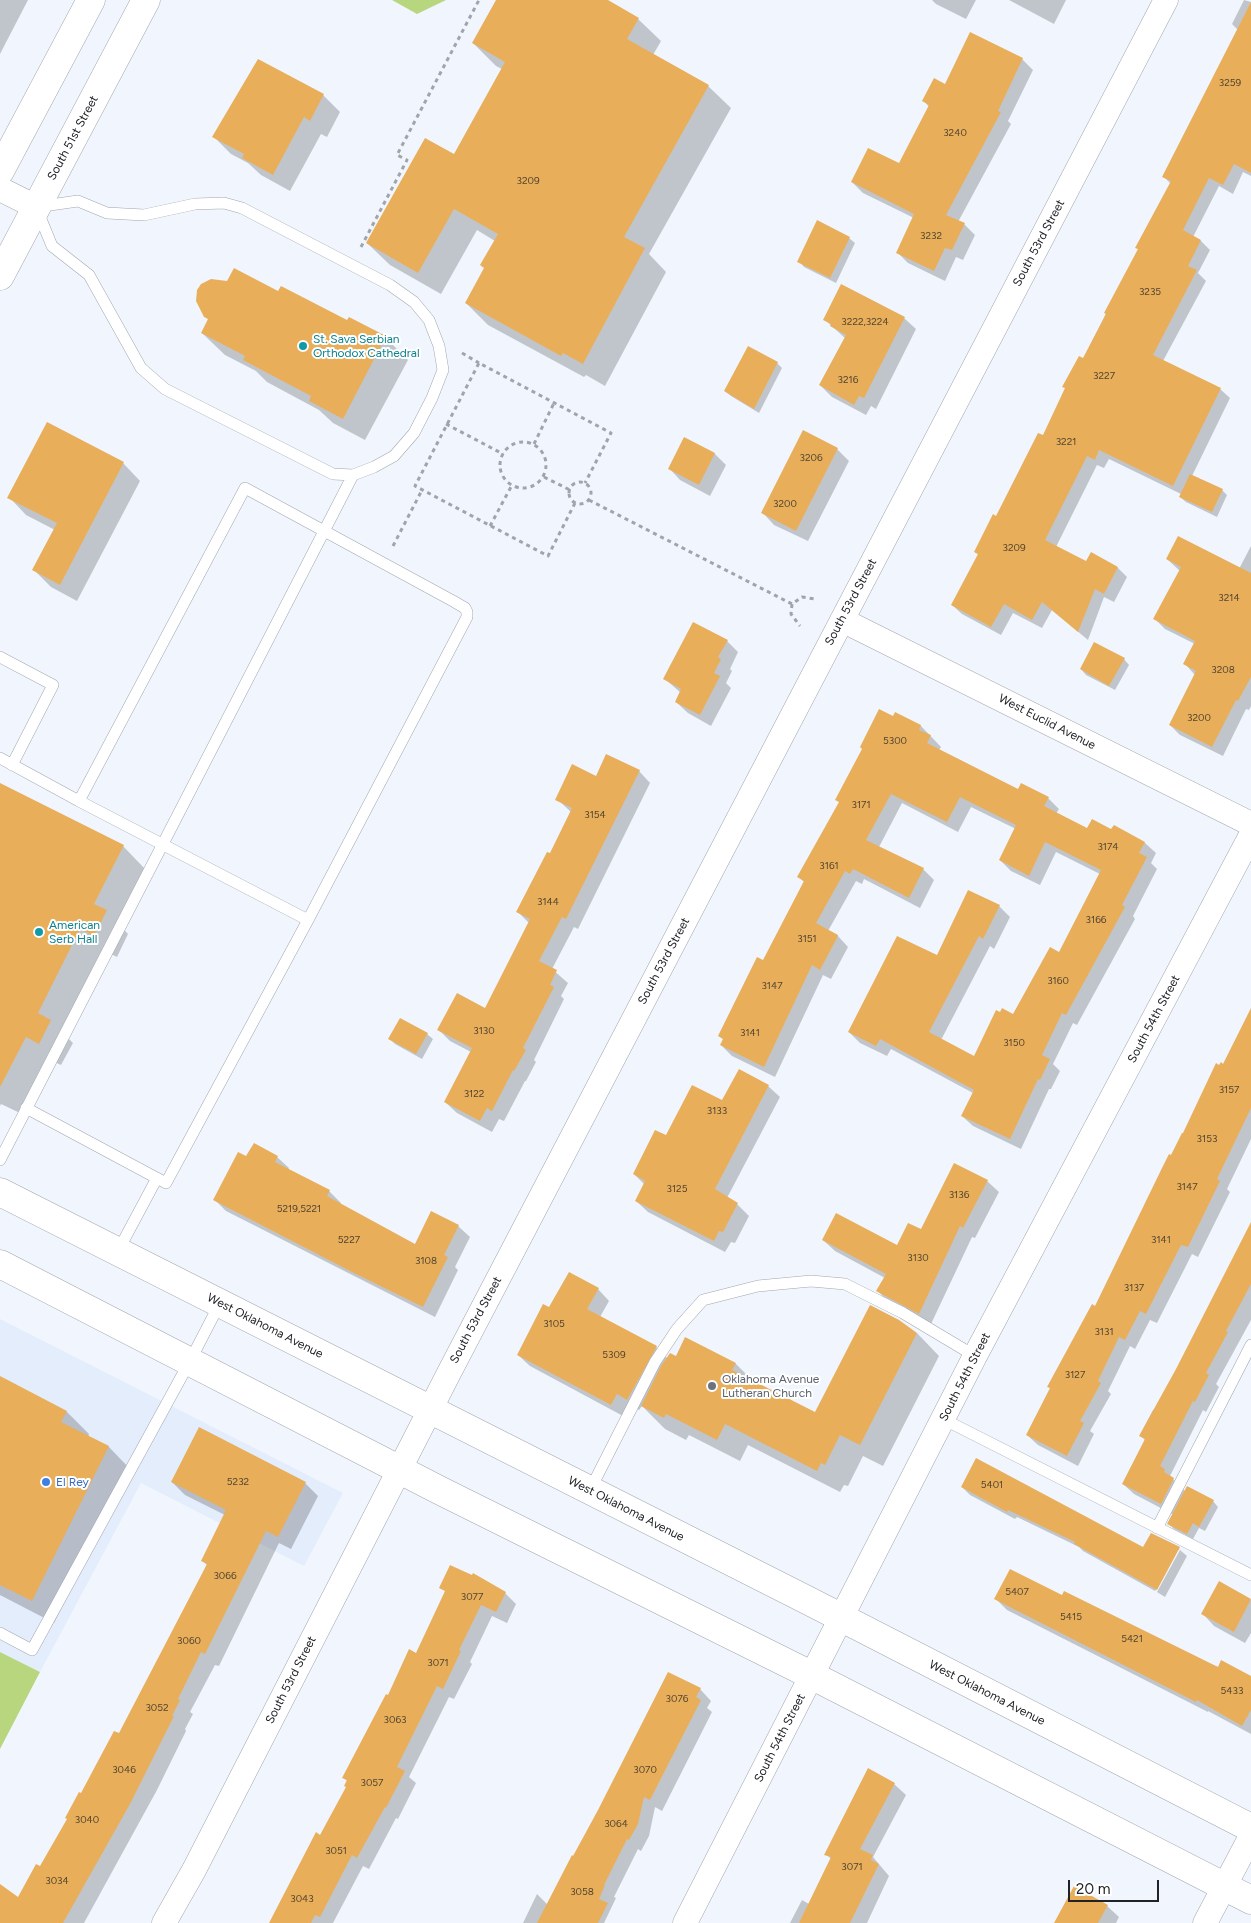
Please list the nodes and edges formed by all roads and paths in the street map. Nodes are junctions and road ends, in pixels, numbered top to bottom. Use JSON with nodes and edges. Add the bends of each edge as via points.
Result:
{"nodes":[{"id":1,"x":91,"y":0,"type":"edge"},
{"id":2,"x":146,"y":0,"type":"edge"},
{"id":3,"x":479,"y":0,"type":"edge"},
{"id":4,"x":1166,"y":0,"type":"edge"},
{"id":5,"x":0,"y":171,"type":"edge"},
{"id":6,"x":0,"y":189,"type":"edge"},
{"id":7,"x":36,"y":207,"type":"junction"},
{"id":8,"x":351,"y":265,"type":"junction"},
{"id":9,"x":0,"y":276,"type":"edge"},
{"id":10,"x":554,"y":403,"type":"junction"},
{"id":11,"x":424,"y":413,"type":"junction"},
{"id":12,"x":447,"y":425,"type":"junction"},
{"id":13,"x":534,"y":444,"type":"junction"},
{"id":14,"x":503,"y":454,"type":"junction"},
{"id":15,"x":353,"y":475,"type":"junction"},
{"id":16,"x":544,"y":477,"type":"junction"},
{"id":17,"x":585,"y":482,"type":"junction"},
{"id":18,"x":512,"y":485,"type":"junction"},
{"id":19,"x":422,"y":490,"type":"junction"},
{"id":20,"x":570,"y":490,"type":"junction"},
{"id":21,"x":589,"y":500,"type":"junction"},
{"id":22,"x":574,"y":503,"type":"junction"},
{"id":23,"x":490,"y":526,"type":"junction"},
{"id":24,"x":325,"y":532,"type":"junction"},
{"id":25,"x":383,"y":564,"type":"junction"},
{"id":26,"x":815,"y":599,"type":"dead end"},
{"id":27,"x":792,"y":604,"type":"junction"},
{"id":28,"x":842,"y":620,"type":"junction"},
{"id":29,"x":800,"y":626,"type":"dead end"},
{"id":30,"x":0,"y":658,"type":"edge"},
{"id":31,"x":0,"y":758,"type":"edge"},
{"id":32,"x":12,"y":765,"type":"junction"},
{"id":33,"x":79,"y":801,"type":"junction"},
{"id":34,"x":1251,"y":824,"type":"edge"},
{"id":35,"x":1251,"y":835,"type":"edge"},
{"id":36,"x":164,"y":845,"type":"junction"},
{"id":37,"x":308,"y":920,"type":"junction"},
{"id":38,"x":26,"y":1108,"type":"junction"},
{"id":39,"x":0,"y":1160,"type":"edge"},
{"id":40,"x":157,"y":1178,"type":"junction"},
{"id":41,"x":0,"y":1192,"type":"edge"},
{"id":42,"x":118,"y":1251,"type":"junction"},
{"id":43,"x":0,"y":1264,"type":"edge"},
{"id":44,"x":220,"y":1303,"type":"junction"},
{"id":45,"x":1251,"y":1345,"type":"edge"},
{"id":46,"x":976,"y":1356,"type":"junction"},
{"id":47,"x":190,"y":1361,"type":"junction"},
{"id":48,"x":429,"y":1410,"type":"junction"},
{"id":49,"x":943,"y":1418,"type":"junction"},
{"id":50,"x":399,"y":1470,"type":"junction"},
{"id":51,"x":589,"y":1491,"type":"junction"},
{"id":52,"x":1157,"y":1528,"type":"junction"},
{"id":53,"x":1251,"y":1575,"type":"edge"},
{"id":54,"x":842,"y":1618,"type":"junction"},
{"id":55,"x":0,"y":1633,"type":"edge"},
{"id":56,"x":812,"y":1675,"type":"junction"},
{"id":57,"x":1251,"y":1828,"type":"edge"},
{"id":58,"x":1251,"y":1836,"type":"edge"},
{"id":59,"x":1224,"y":1886,"type":"junction"},
{"id":60,"x":1251,"y":1900,"type":"edge"},
{"id":61,"x":164,"y":1923,"type":"edge"},
{"id":62,"x":685,"y":1923,"type":"edge"},
{"id":63,"x":1205,"y":1923,"type":"edge"}],
"edges":[{"from":1,"to":5,"type":"main road"},
{"from":2,"to":7,"type":"main road","name":"South 51st Street"},
{"from":3,"to":8,"type":"path","via":[[397,155],[407,160]]},
{"from":4,"to":28,"type":"street","name":"South 53rd Street"},
{"from":6,"to":7,"type":"street"},
{"from":7,"to":8,"type":"lane","via":[[78,201],[107,213],[144,215],[195,204],[224,203],[242,208]]},
{"from":7,"to":9,"type":"main road","name":"South 51st Street"},
{"from":7,"to":15,"type":"lane","via":[[52,246],[90,275],[141,368],[165,389],[333,474]]},
{"from":8,"to":11,"type":"lane","via":[[390,284],[414,302],[429,320],[439,346],[443,370]]},
{"from":10,"to":12,"type":"path","via":[[479,363]]},
{"from":10,"to":13,"type":"path"},
{"from":10,"to":17,"type":"path","via":[[611,433]]},
{"from":11,"to":12,"type":"path"},
{"from":11,"to":15,"type":"lane","via":[[414,433],[394,456]]},
{"from":12,"to":14,"type":"path"},
{"from":12,"to":19,"type":"path","via":[[414,486]]},
{"from":13,"to":14,"type":"path","via":[[514,443]]},
{"from":13,"to":16,"type":"path","via":[[545,455],[547,470]]},
{"from":14,"to":18,"type":"path","via":[[500,470]]},
{"from":15,"to":24,"type":"lane"},
{"from":16,"to":18,"type":"path","via":[[531,487]]},
{"from":16,"to":20,"type":"path"},
{"from":17,"to":20,"type":"path","via":[[576,482]]},
{"from":17,"to":21,"type":"path","via":[[592,492]]},
{"from":18,"to":23,"type":"path"},
{"from":19,"to":23,"type":"path"},
{"from":19,"to":25,"type":"path"},
{"from":20,"to":22,"type":"path"},
{"from":21,"to":22,"type":"path","via":[[582,504]]},
{"from":21,"to":27,"type":"path"},
{"from":22,"to":23,"type":"path","via":[[548,556]]},
{"from":24,"to":25,"type":"lane"},
{"from":24,"to":33,"type":"lane","via":[[245,488]]},
{"from":24,"to":36,"type":"lane"},
{"from":25,"to":37,"type":"lane","via":[[465,608],[467,617]]},
{"from":26,"to":27,"type":"path","via":[[802,597]]},
{"from":27,"to":29,"type":"path","via":[[791,614]]},
{"from":28,"to":34,"type":"street","name":"West Euclid Avenue"},
{"from":28,"to":48,"type":"street","name":"South 53rd Street"},
{"from":30,"to":32,"type":"lane","via":[[53,685]]},
{"from":31,"to":32,"type":"lane"},
{"from":32,"to":33,"type":"lane"},
{"from":33,"to":36,"type":"lane"},
{"from":35,"to":46,"type":"street","name":"South 54th Street"},
{"from":36,"to":37,"type":"lane"},
{"from":36,"to":38,"type":"lane"},
{"from":37,"to":40,"type":"lane","via":[[166,1183]]},
{"from":38,"to":39,"type":"lane"},
{"from":38,"to":40,"type":"lane"},
{"from":40,"to":42,"type":"lane"},
{"from":41,"to":42,"type":"main road","name":"West Oklahoma Avenue"},
{"from":42,"to":44,"type":"main road","name":"West Oklahoma Avenue"},
{"from":43,"to":47,"type":"main road"},
{"from":44,"to":47,"type":"lane"},
{"from":44,"to":48,"type":"main road","name":"West Oklahoma Avenue"},
{"from":45,"to":52,"type":"lane"},
{"from":46,"to":49,"type":"street","name":"South 54th Street"},
{"from":46,"to":51,"type":"lane","via":[[903,1313],[845,1284],[811,1281],[758,1286],[703,1300],[677,1329],[655,1362]]},
{"from":47,"to":50,"type":"main road"},
{"from":47,"to":55,"type":"lane","via":[[32,1650]]},
{"from":48,"to":50,"type":"street","name":"South 53rd Street"},
{"from":48,"to":51,"type":"main road","name":"West Oklahoma Avenue"},
{"from":49,"to":52,"type":"lane"},
{"from":49,"to":54,"type":"street","name":"South 54th Street"},
{"from":50,"to":56,"type":"main road"},
{"from":50,"to":61,"type":"street","name":"South 53rd Street"},
{"from":51,"to":54,"type":"main road","name":"West Oklahoma Avenue"},
{"from":52,"to":53,"type":"lane"},
{"from":54,"to":56,"type":"street","name":"South 54th Street"},
{"from":54,"to":57,"type":"main road","name":"West Oklahoma Avenue"},
{"from":56,"to":59,"type":"main road"},
{"from":56,"to":62,"type":"street","name":"South 54th Street"},
{"from":58,"to":59,"type":"street"},
{"from":59,"to":60,"type":"main road"},
{"from":59,"to":63,"type":"street"}]}
